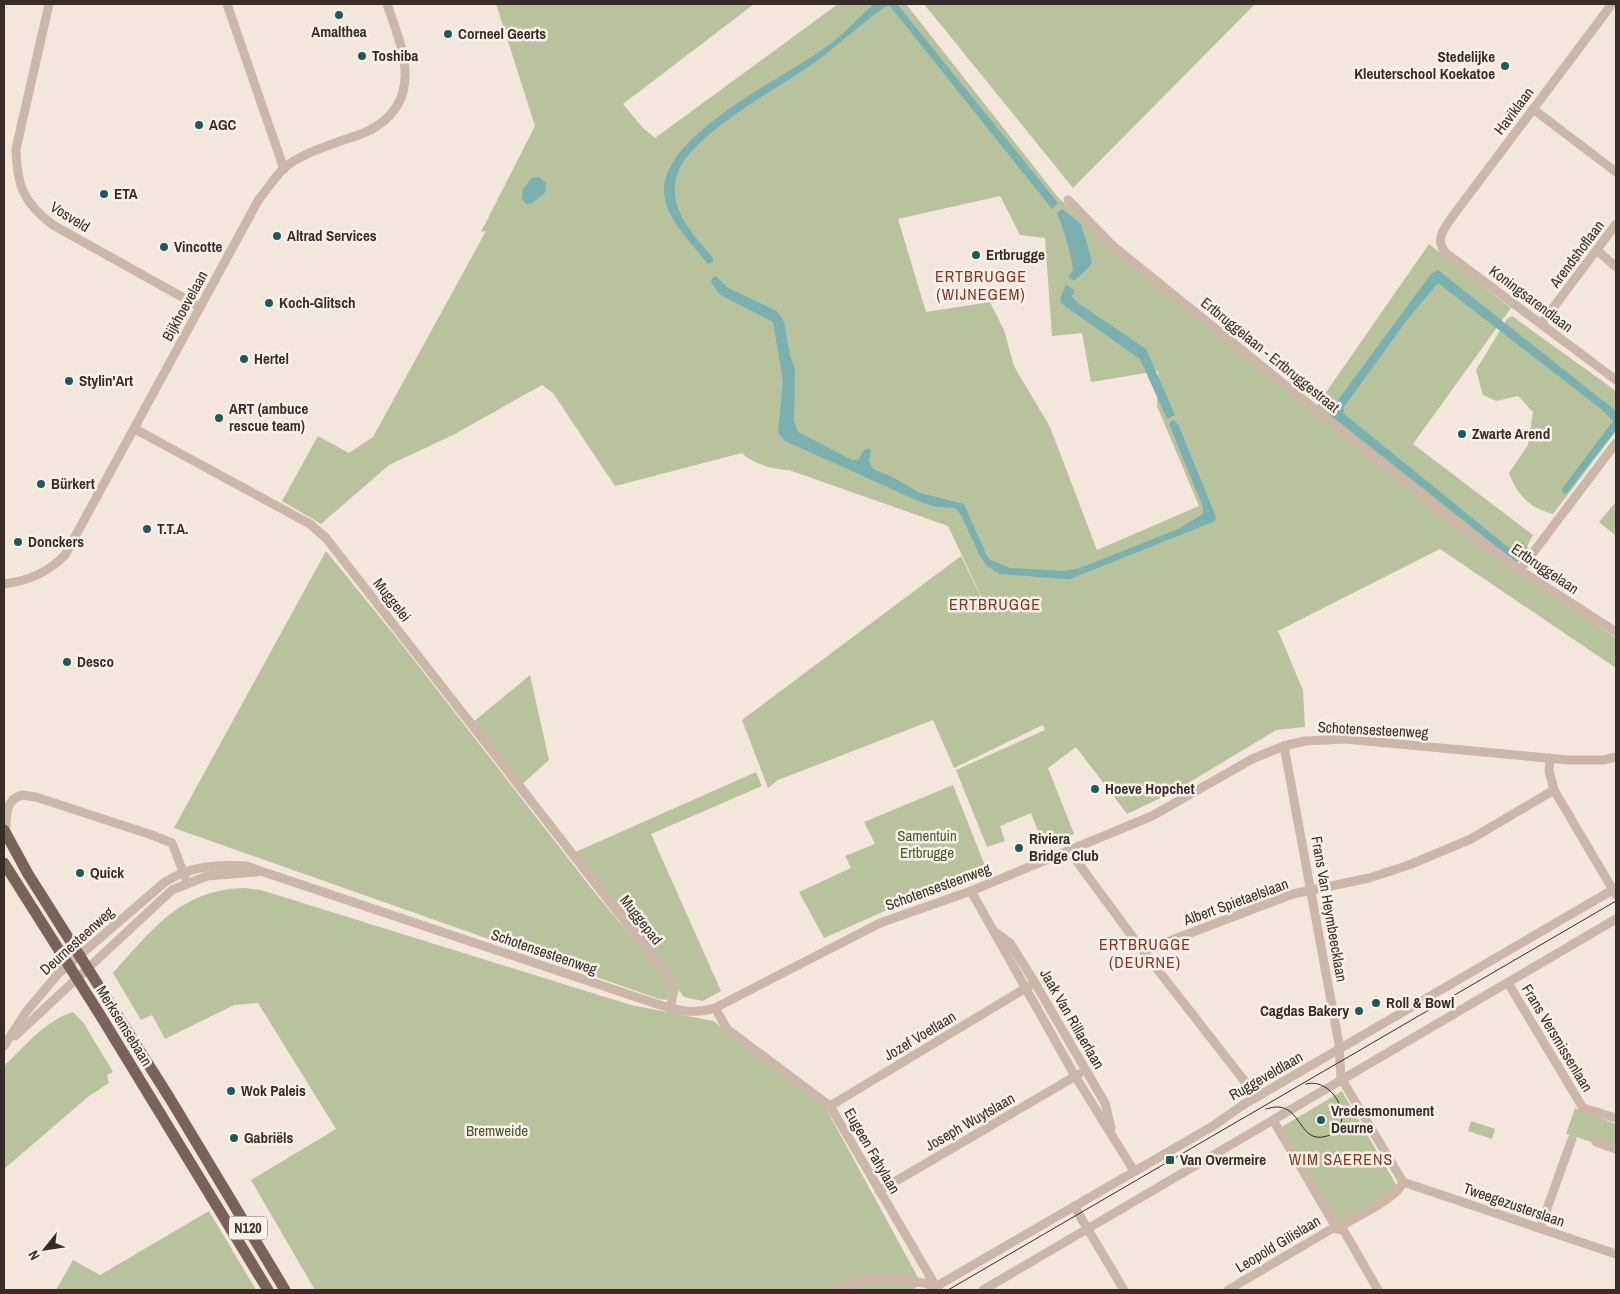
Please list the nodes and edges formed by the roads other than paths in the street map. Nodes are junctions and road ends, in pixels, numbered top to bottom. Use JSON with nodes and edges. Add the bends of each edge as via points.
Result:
{"nodes":[{"id":1,"x":49,"y":4,"type":"edge"},
{"id":2,"x":227,"y":4,"type":"edge"},
{"id":3,"x":387,"y":4,"type":"edge"},
{"id":4,"x":1612,"y":4,"type":"edge"},
{"id":5,"x":1533,"y":109,"type":"junction"},
{"id":6,"x":284,"y":169,"type":"junction"},
{"id":7,"x":1616,"y":172,"type":"edge"},
{"id":8,"x":1068,"y":200,"type":"dead end"},
{"id":9,"x":1616,"y":224,"type":"edge"},
{"id":10,"x":1440,"y":236,"type":"joint"},
{"id":11,"x":1597,"y":250,"type":"junction"},
{"id":12,"x":1616,"y":267,"type":"edge"},
{"id":13,"x":200,"y":307,"type":"junction"},
{"id":14,"x":1541,"y":324,"type":"junction"},
{"id":15,"x":1616,"y":380,"type":"edge"},
{"id":16,"x":135,"y":428,"type":"junction"},
{"id":17,"x":1616,"y":443,"type":"edge"},
{"id":18,"x":1460,"y":526,"type":"joint"},
{"id":19,"x":1520,"y":570,"type":"junction"},
{"id":20,"x":4,"y":584,"type":"edge"},
{"id":21,"x":1616,"y":632,"type":"edge"},
{"id":22,"x":1284,"y":746,"type":"junction"},
{"id":23,"x":1616,"y":757,"type":"edge"},
{"id":24,"x":1550,"y":758,"type":"junction"},
{"id":25,"x":1554,"y":790,"type":"junction"},
{"id":26,"x":4,"y":831,"type":"edge"},
{"id":27,"x":1070,"y":852,"type":"junction"},
{"id":28,"x":571,"y":854,"type":"joint"},
{"id":29,"x":4,"y":863,"type":"edge"},
{"id":30,"x":184,"y":872,"type":"junction"},
{"id":31,"x":262,"y":872,"type":"junction"},
{"id":32,"x":280,"y":878,"type":"joint"},
{"id":33,"x":188,"y":883,"type":"junction"},
{"id":34,"x":971,"y":891,"type":"junction"},
{"id":35,"x":1311,"y":891,"type":"junction"},
{"id":36,"x":1615,"y":891,"type":"edge"},
{"id":37,"x":1616,"y":919,"type":"edge"},
{"id":38,"x":990,"y":928,"type":"junction"},
{"id":39,"x":1143,"y":951,"type":"junction"},
{"id":40,"x":81,"y":956,"type":"junction"},
{"id":41,"x":68,"y":966,"type":"junction"},
{"id":42,"x":89,"y":968,"type":"junction"},
{"id":43,"x":77,"y":978,"type":"junction"},
{"id":44,"x":1035,"y":983,"type":"junction"},
{"id":45,"x":1508,"y":983,"type":"junction"},
{"id":46,"x":1024,"y":989,"type":"junction"},
{"id":47,"x":715,"y":1008,"type":"junction"},
{"id":48,"x":670,"y":1009,"type":"junction"},
{"id":49,"x":4,"y":1046,"type":"edge"},
{"id":50,"x":1339,"y":1049,"type":"junction"},
{"id":51,"x":1086,"y":1070,"type":"junction"},
{"id":52,"x":1076,"y":1076,"type":"junction"},
{"id":53,"x":1341,"y":1078,"type":"junction"},
{"id":54,"x":1257,"y":1097,"type":"junction"},
{"id":55,"x":830,"y":1106,"type":"junction"},
{"id":56,"x":1616,"y":1118,"type":"edge"},
{"id":57,"x":1275,"y":1123,"type":"junction"},
{"id":58,"x":1113,"y":1136,"type":"junction"},
{"id":59,"x":1572,"y":1139,"type":"dead end"},
{"id":60,"x":1596,"y":1142,"type":"dead end"},
{"id":61,"x":1616,"y":1149,"type":"edge"},
{"id":62,"x":1134,"y":1170,"type":"junction"},
{"id":63,"x":1403,"y":1182,"type":"junction"},
{"id":64,"x":879,"y":1191,"type":"junction"},
{"id":65,"x":1074,"y":1206,"type":"junction"},
{"id":66,"x":1540,"y":1228,"type":"junction"},
{"id":67,"x":1088,"y":1229,"type":"junction"},
{"id":68,"x":1341,"y":1230,"type":"junction"},
{"id":69,"x":1616,"y":1254,"type":"edge"},
{"id":70,"x":933,"y":1288,"type":"edge"},
{"id":71,"x":268,"y":1290,"type":"edge"},
{"id":72,"x":285,"y":1290,"type":"edge"},
{"id":73,"x":839,"y":1290,"type":"edge"},
{"id":74,"x":983,"y":1290,"type":"edge"},
{"id":75,"x":1124,"y":1290,"type":"edge"},
{"id":76,"x":1228,"y":1290,"type":"edge"},
{"id":77,"x":1378,"y":1290,"type":"edge"}],
"edges":[{"from":1,"to":13,"type":"street","name":"Vosveld","via":[[16,149],[17,172],[26,198],[52,225]]},
{"from":2,"to":6,"type":"street"},
{"from":3,"to":6,"type":"street","name":"Bijkhoevelaan","via":[[405,61],[406,77],[402,96],[391,115],[376,127],[300,158]]},
{"from":4,"to":5,"type":"street","name":"Haviklaan"},
{"from":5,"to":7,"type":"street"},
{"from":5,"to":10,"type":"street","name":"Haviklaan"},
{"from":6,"to":13,"type":"street","name":"Bijkhoevelaan","via":[[259,200]]},
{"from":8,"to":18,"type":"street","name":"Ertbruggelaan - Ertbruggestraat","via":[[1113,246]]},
{"from":9,"to":11,"type":"street","name":"Arendshoflaan"},
{"from":10,"to":14,"type":"street","name":"Koningsarendlaan","via":[[1440,244],[1446,253]]},
{"from":11,"to":12,"type":"street"},
{"from":11,"to":14,"type":"street","name":"Arendshoflaan"},
{"from":13,"to":16,"type":"street","name":"Bijkhoevelaan"},
{"from":14,"to":15,"type":"street","name":"Koningsarendlaan"},
{"from":16,"to":20,"type":"street","name":"Bijkhoevelaan","via":[[65,555],[40,575]]},
{"from":16,"to":28,"type":"street","name":"Muggelei","via":[[323,534]]},
{"from":17,"to":19,"type":"street"},
{"from":18,"to":19,"type":"street","name":"Ertbruggelaan"},
{"from":19,"to":21,"type":"street","name":"Ertbruggelaan"},
{"from":22,"to":24,"type":"street","name":"Schotensesteenweg","via":[[1305,741],[1345,739]]},
{"from":22,"to":27,"type":"street","name":"Schotensesteenweg","via":[[1252,758],[1152,816]]},
{"from":22,"to":35,"type":"street","name":"Frans Van Heymbeecklaan"},
{"from":23,"to":24,"type":"street","name":"Schotensesteenweg","via":[[1584,760]]},
{"from":24,"to":25,"type":"street","via":[[1549,771]]},
{"from":25,"to":35,"type":"street","name":"Albert Spietaelslaan","via":[[1447,849],[1383,873]]},
{"from":25,"to":36,"type":"street"},
{"from":26,"to":30,"type":"street","via":[[5,812],[14,798],[28,795],[172,843]]},
{"from":26,"to":40,"type":"main road","name":"Merksemsebaan","number":"N120"},
{"from":27,"to":34,"type":"street","name":"Schotensesteenweg"},
{"from":27,"to":39,"type":"street"},
{"from":28,"to":48,"type":"street","name":"Muggepad","via":[[670,979],[674,990]]},
{"from":29,"to":41,"type":"main road","name":"Merksemsebaan","number":"N120"},
{"from":30,"to":31,"type":"street","name":"Deurnesteenweg","via":[[226,865],[246,866]]},
{"from":30,"to":33,"type":"street"},
{"from":30,"to":40,"type":"street","name":"Deurnesteenweg","via":[[154,890]]},
{"from":31,"to":32,"type":"street","name":"Deurnesteenweg"},
{"from":31,"to":33,"type":"street","name":"Deurnesteenweg","via":[[219,873]]},
{"from":32,"to":48,"type":"street","name":"Schotensesteenweg"},
{"from":33,"to":42,"type":"street","name":"Deurnesteenweg","via":[[172,890],[158,902]]},
{"from":34,"to":38,"type":"street","name":"Jaak Van Rillaerlaan"},
{"from":34,"to":47,"type":"street","name":"Schotensesteenweg","via":[[880,923]]},
{"from":35,"to":39,"type":"street","name":"Albert Spietaelslaan","via":[[1293,894]]},
{"from":35,"to":50,"type":"street","name":"Frans Van Heymbeecklaan"},
{"from":36,"to":50,"type":"street","name":"Ruggeveldlaan"},
{"from":37,"to":45,"type":"street"},
{"from":38,"to":44,"type":"street","name":"Jaak Van Rillaerlaan","via":[[1010,943]]},
{"from":38,"to":46,"type":"street","name":"Jaak Van Rillaerlaan"},
{"from":39,"to":54,"type":"street"},
{"from":40,"to":41,"type":"street","name":"Deurnesteenweg"},
{"from":40,"to":42,"type":"main road","name":"Merksemsebaan","number":"N120"},
{"from":41,"to":43,"type":"main road","name":"Merksemsebaan","number":"N120"},
{"from":41,"to":49,"type":"street","name":"Deurnesteenweg","via":[[41,993]]},
{"from":42,"to":43,"type":"street","name":"Deurnesteenweg"},
{"from":42,"to":72,"type":"main road","name":"Merksemsebaan","number":"N120"},
{"from":43,"to":49,"type":"street","name":"Deurnesteenweg"},
{"from":43,"to":71,"type":"main road","name":"Merksemsebaan","number":"N120"},
{"from":44,"to":46,"type":"street","name":"Jozef Voetlaan"},
{"from":44,"to":51,"type":"street","name":"Jaak Van Rillaerlaan"},
{"from":45,"to":53,"type":"street"},
{"from":45,"to":56,"type":"street","name":"Frans Versmissenlaan","via":[[1583,1108]]},
{"from":46,"to":52,"type":"street","name":"Jaak Van Rillaerlaan"},
{"from":46,"to":55,"type":"street","name":"Jozef Voetlaan"},
{"from":47,"to":48,"type":"street","name":"Schotensesteenweg","via":[[691,1013]]},
{"from":47,"to":55,"type":"street","name":"Eugeen Fahylaan","via":[[727,1029]]},
{"from":50,"to":53,"type":"street","name":"Frans Van Heymbeecklaan"},
{"from":50,"to":54,"type":"street","name":"Ruggeveldlaan"},
{"from":51,"to":52,"type":"street","name":"Joseph Wuytslaan"},
{"from":51,"to":58,"type":"street","name":"Jaak Van Rillaerlaan","via":[[1105,1102]]},
{"from":52,"to":58,"type":"street","name":"Jaak Van Rillaerlaan"},
{"from":52,"to":64,"type":"street","name":"Joseph Wuytslaan"},
{"from":53,"to":57,"type":"street"},
{"from":53,"to":63,"type":"street"},
{"from":54,"to":62,"type":"street","name":"Ruggeveldlaan"},
{"from":55,"to":64,"type":"street","name":"Eugeen Fahylaan"},
{"from":57,"to":67,"type":"street"},
{"from":57,"to":68,"type":"street"},
{"from":58,"to":62,"type":"street","name":"Jaak Van Rillaerlaan"},
{"from":59,"to":66,"type":"street"},
{"from":60,"to":61,"type":"street"},
{"from":62,"to":65,"type":"street","name":"Ruggeveldlaan"},
{"from":63,"to":66,"type":"street","name":"Tweegezusterslaan"},
{"from":63,"to":68,"type":"street","name":"Leopold Gilislaan","via":[[1400,1189]]},
{"from":64,"to":70,"type":"street","name":"Eugeen Fahylaan"},
{"from":65,"to":67,"type":"street"},
{"from":65,"to":70,"type":"street","name":"Ruggeveldlaan"},
{"from":66,"to":69,"type":"street","name":"Tweegezusterslaan"},
{"from":67,"to":74,"type":"street"},
{"from":67,"to":75,"type":"street"},
{"from":68,"to":76,"type":"street","name":"Leopold Gilislaan","via":[[1333,1228]]},
{"from":68,"to":77,"type":"street"},
{"from":70,"to":73,"type":"street","via":[[871,1279]]}]}
